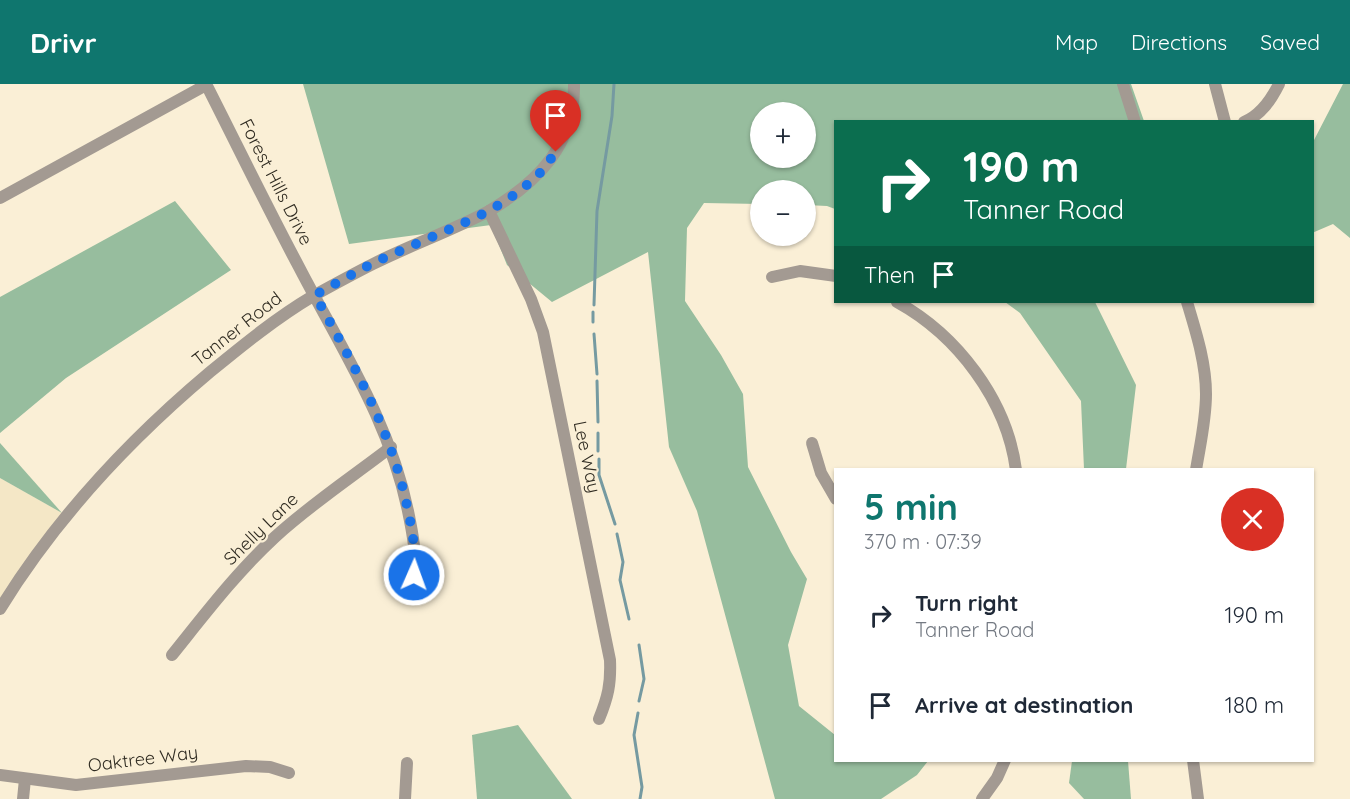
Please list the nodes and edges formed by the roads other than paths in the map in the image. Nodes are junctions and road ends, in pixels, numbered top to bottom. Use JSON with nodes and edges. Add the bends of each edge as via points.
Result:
{"nodes":[{"id":1,"x":574,"y":84,"type":"edge"},
{"id":2,"x":1123,"y":84,"type":"edge"},
{"id":3,"x":1215,"y":84,"type":"edge"},
{"id":4,"x":1280,"y":84,"type":"edge"},
{"id":5,"x":206,"y":85,"type":"edge"},
{"id":6,"x":1134,"y":120,"type":"edge"},
{"id":7,"x":1224,"y":120,"type":"edge"},
{"id":8,"x":1247,"y":120,"type":"edge"},
{"id":9,"x":0,"y":198,"type":"edge"},
{"id":10,"x":489,"y":211,"type":"junction"},
{"id":11,"x":834,"y":276,"type":"edge"},
{"id":12,"x":772,"y":277,"type":"dead end"},
{"id":13,"x":315,"y":295,"type":"junction"},
{"id":14,"x":899,"y":303,"type":"edge"},
{"id":15,"x":1187,"y":303,"type":"edge"},
{"id":16,"x":812,"y":443,"type":"dead end"},
{"id":17,"x":391,"y":447,"type":"junction"},
{"id":18,"x":1016,"y":468,"type":"edge"},
{"id":19,"x":1196,"y":468,"type":"edge"},
{"id":20,"x":834,"y":495,"type":"edge"},
{"id":21,"x":408,"y":588,"type":"dead end"},
{"id":22,"x":0,"y":609,"type":"edge"},
{"id":23,"x":172,"y":655,"type":"dead end"},
{"id":24,"x":599,"y":719,"type":"dead end"},
{"id":25,"x":1004,"y":762,"type":"edge"},
{"id":26,"x":1193,"y":762,"type":"edge"},
{"id":27,"x":407,"y":763,"type":"dead end"},
{"id":28,"x":289,"y":773,"type":"dead end"},
{"id":29,"x":0,"y":775,"type":"edge"},
{"id":30,"x":25,"y":779,"type":"junction"},
{"id":31,"x":23,"y":799,"type":"edge"},
{"id":32,"x":405,"y":799,"type":"edge"},
{"id":33,"x":982,"y":799,"type":"edge"},
{"id":34,"x":1198,"y":799,"type":"edge"}],
"edges":[{"from":1,"to":10,"type":"street","name":"Tanner Road","via":[[569,123],[556,152],[528,185]]},
{"from":2,"to":6,"type":"street"},
{"from":3,"to":7,"type":"street"},
{"from":4,"to":8,"type":"street","via":[[1262,110]]},
{"from":5,"to":9,"type":"street"},
{"from":5,"to":13,"type":"street","name":"Forest Hills Drive"},
{"from":10,"to":13,"type":"street","name":"Tanner Road","via":[[373,263]]},
{"from":10,"to":24,"type":"street","name":"Lee Way","via":[[543,332],[610,660],[611,682]]},
{"from":11,"to":12,"type":"street","via":[[800,271]]},
{"from":13,"to":17,"type":"street","name":"Forest Hills Drive","via":[[357,372]]},
{"from":13,"to":22,"type":"street","name":"Tanner Road","via":[[227,357],[126,448],[63,521]]},
{"from":14,"to":18,"type":"street","via":[[941,333],[971,366],[1000,413]]},
{"from":15,"to":19,"type":"street","via":[[1201,352],[1206,393]]},
{"from":16,"to":20,"type":"street"},
{"from":17,"to":21,"type":"street","name":"Forest Hills Drive","via":[[415,545],[414,575]]},
{"from":17,"to":23,"type":"street","name":"Shelly Lane","via":[[273,538]]},
{"from":25,"to":33,"type":"street"},
{"from":26,"to":34,"type":"street"},
{"from":27,"to":32,"type":"street"},
{"from":28,"to":30,"type":"street","name":"Oaktree Way","via":[[270,766],[246,766],[76,785]]},
{"from":29,"to":30,"type":"street","name":"Oaktree Way"},
{"from":30,"to":31,"type":"street"}]}
